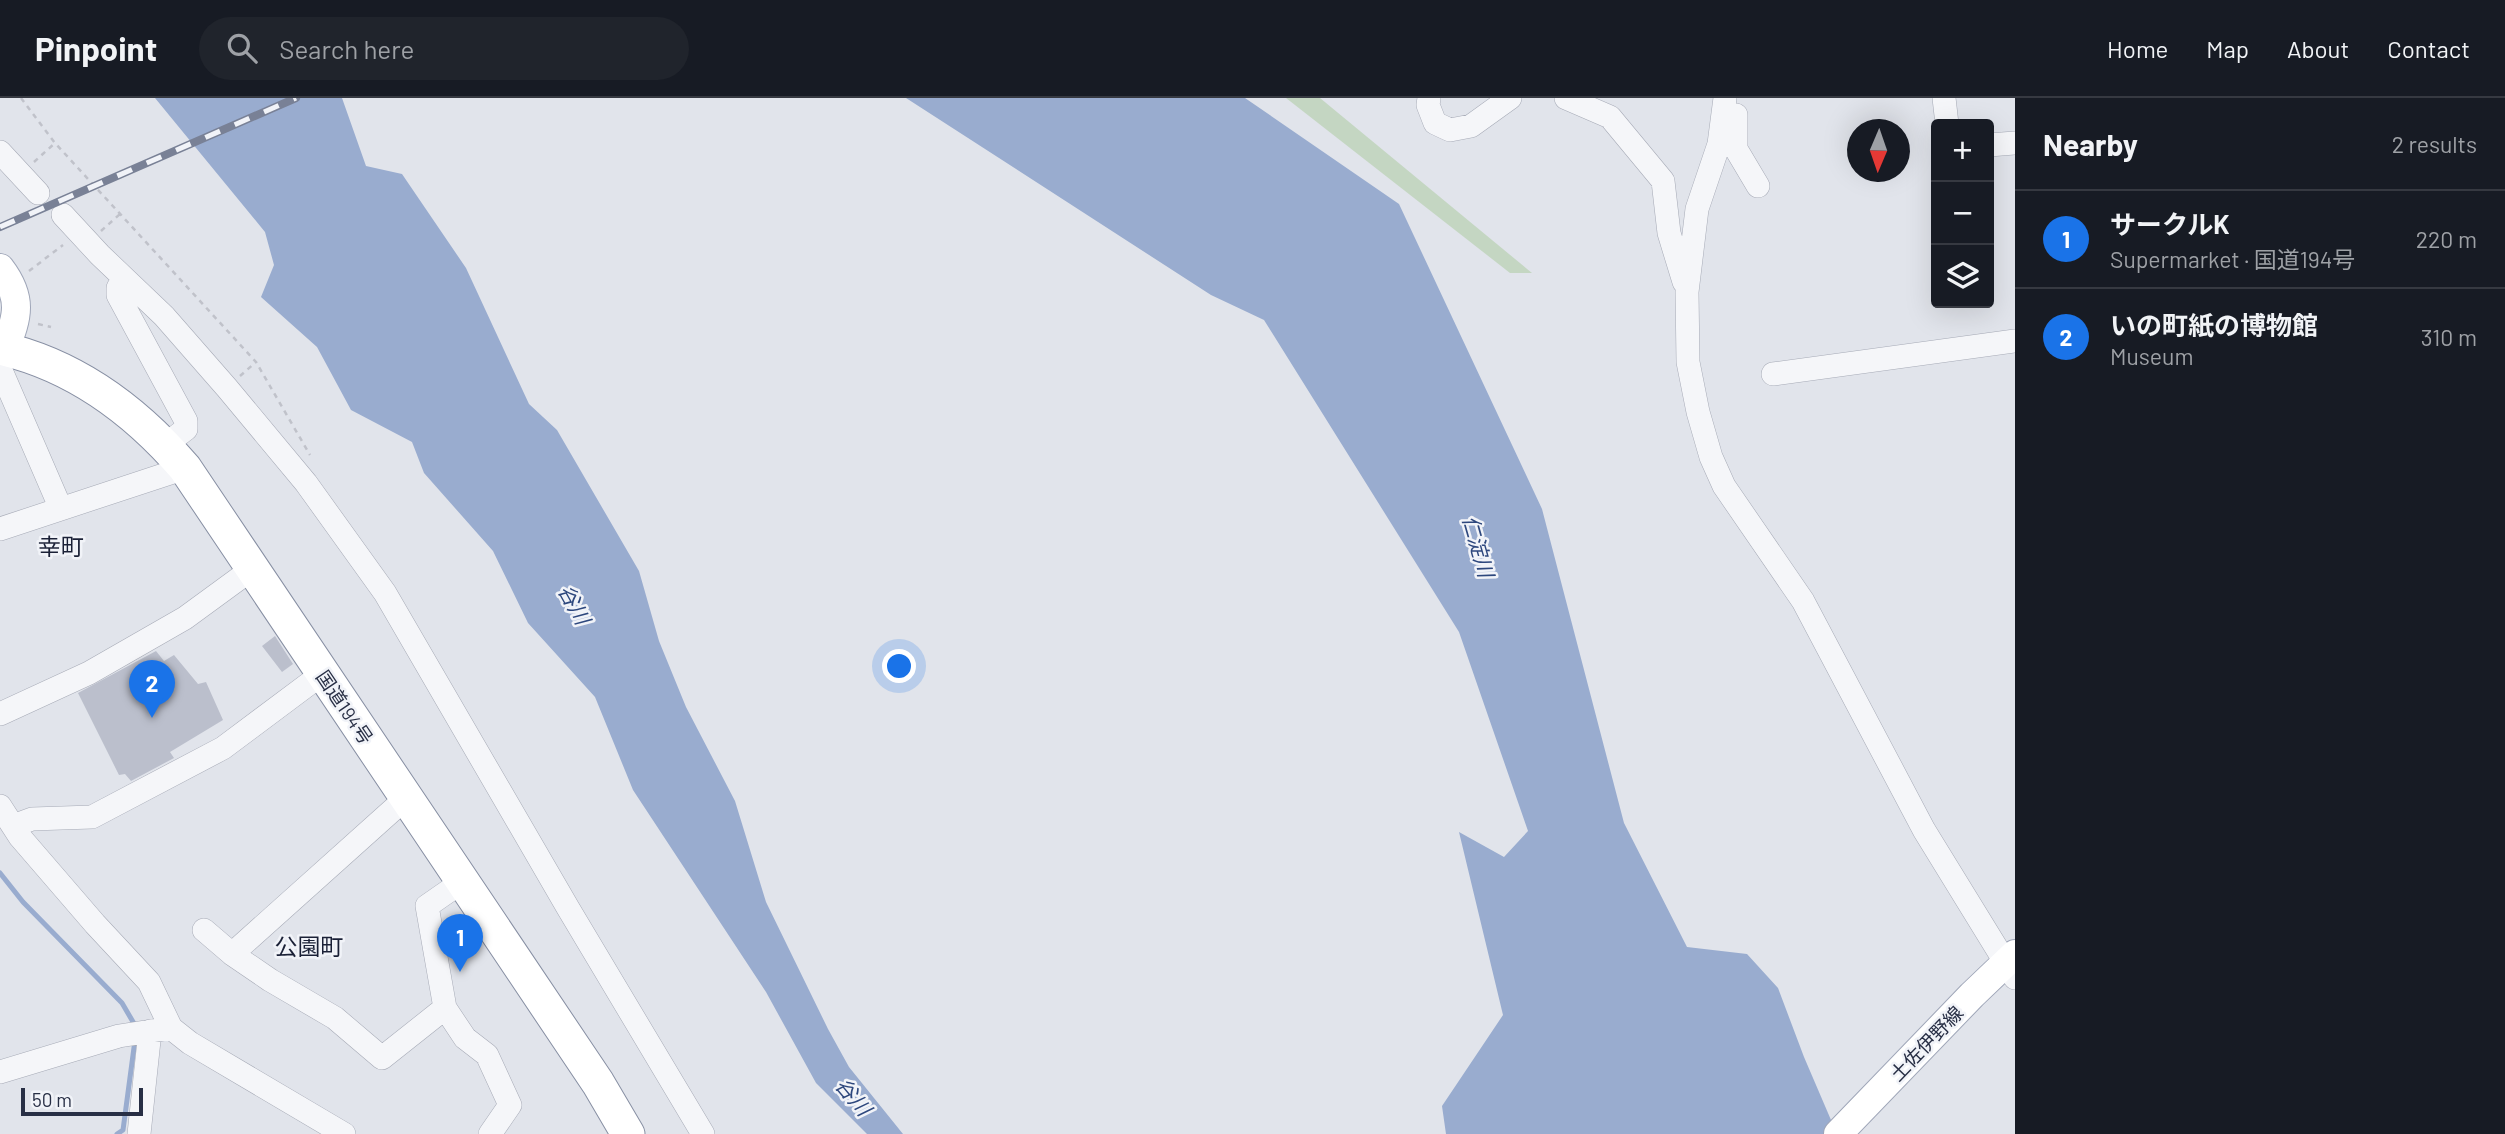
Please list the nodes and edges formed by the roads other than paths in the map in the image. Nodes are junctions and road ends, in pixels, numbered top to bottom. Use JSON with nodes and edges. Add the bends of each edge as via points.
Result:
{"nodes":[{"id":1,"x":1429,"y":98,"type":"edge"},
{"id":2,"x":1510,"y":98,"type":"edge"},
{"id":3,"x":1566,"y":98,"type":"edge"},
{"id":4,"x":1725,"y":98,"type":"edge"},
{"id":5,"x":1738,"y":98,"type":"edge"},
{"id":6,"x":1944,"y":98,"type":"edge"},
{"id":7,"x":1947,"y":119,"type":"edge"},
{"id":8,"x":2015,"y":143,"type":"edge"},
{"id":9,"x":1994,"y":145,"type":"edge"},
{"id":10,"x":0,"y":152,"type":"edge"},
{"id":11,"x":1758,"y":186,"type":"dead end"},
{"id":12,"x":38,"y":193,"type":"dead end"},
{"id":13,"x":63,"y":215,"type":"dead end"},
{"id":14,"x":12,"y":272,"type":"edge"},
{"id":15,"x":124,"y":278,"type":"junction"},
{"id":16,"x":1687,"y":292,"type":"junction"},
{"id":17,"x":2015,"y":341,"type":"edge"},
{"id":18,"x":1,"y":357,"type":"edge"},
{"id":19,"x":1773,"y":374,"type":"dead end"},
{"id":20,"x":175,"y":457,"type":"junction"},
{"id":21,"x":61,"y":509,"type":"junction"},
{"id":22,"x":0,"y":529,"type":"edge"},
{"id":23,"x":252,"y":569,"type":"junction"},
{"id":24,"x":323,"y":674,"type":"junction"},
{"id":25,"x":0,"y":714,"type":"edge"},
{"id":26,"x":407,"y":797,"type":"junction"},
{"id":27,"x":0,"y":806,"type":"edge"},
{"id":28,"x":13,"y":826,"type":"junction"},
{"id":29,"x":463,"y":881,"type":"junction"},
{"id":30,"x":204,"y":930,"type":"dead end"},
{"id":31,"x":232,"y":954,"type":"junction"},
{"id":32,"x":2012,"y":965,"type":"edge"},
{"id":33,"x":445,"y":1008,"type":"junction"},
{"id":34,"x":160,"y":1030,"type":"junction"},
{"id":35,"x":0,"y":1072,"type":"edge"},
{"id":36,"x":139,"y":1134,"type":"edge"},
{"id":37,"x":345,"y":1134,"type":"edge"},
{"id":38,"x":490,"y":1134,"type":"edge"},
{"id":39,"x":628,"y":1134,"type":"edge"},
{"id":40,"x":703,"y":1134,"type":"edge"},
{"id":41,"x":1838,"y":1134,"type":"edge"}],
"edges":[{"from":1,"to":2,"type":"street","via":[[1435,122],[1450,130],[1471,127]]},
{"from":3,"to":16,"type":"street","via":[[1610,117],[1663,181],[1670,233]]},
{"from":4,"to":16,"type":"street","via":[[1719,144],[1697,209]]},
{"from":5,"to":11,"type":"street","via":[[1735,149]]},
{"from":6,"to":7,"type":"street"},
{"from":8,"to":9,"type":"street"},
{"from":10,"to":12,"type":"street"},
{"from":13,"to":15,"type":"street"},
{"from":14,"to":18,"type":"main road","via":[[17,320]]},
{"from":15,"to":20,"type":"street","via":[[118,295],[186,421]]},
{"from":15,"to":40,"type":"street","via":[[164,316],[306,483],[385,593]]},
{"from":16,"to":32,"type":"street","via":[[1688,362],[1711,457],[1724,486],[1803,601],[1924,830]]},
{"from":17,"to":19,"type":"street"},
{"from":18,"to":20,"type":"highway","name":"国道194号","via":[[36,358],[78,378],[146,426]]},
{"from":18,"to":21,"type":"street"},
{"from":20,"to":21,"type":"street"},
{"from":20,"to":23,"type":"highway","name":"国道194号"},
{"from":21,"to":22,"type":"street"},
{"from":23,"to":24,"type":"highway","name":"国道194号"},
{"from":23,"to":25,"type":"street","via":[[184,618],[89,673]]},
{"from":24,"to":26,"type":"highway","name":"国道194号"},
{"from":24,"to":28,"type":"street","via":[[223,748],[92,817],[32,819]]},
{"from":26,"to":29,"type":"highway","name":"国道194号"},
{"from":26,"to":31,"type":"street"},
{"from":27,"to":28,"type":"street"},
{"from":28,"to":34,"type":"street","via":[[149,982]]},
{"from":29,"to":33,"type":"street","via":[[427,906]]},
{"from":29,"to":39,"type":"highway","name":"国道194号"},
{"from":30,"to":31,"type":"street"},
{"from":31,"to":33,"type":"street","via":[[335,1018],[382,1058]]},
{"from":32,"to":41,"type":"main road","name":"土佐伊野線","via":[[1972,995]]},
{"from":33,"to":38,"type":"street","via":[[465,1038],[486,1055],[510,1105]]},
{"from":34,"to":35,"type":"street","via":[[119,1037]]},
{"from":34,"to":36,"type":"street"},
{"from":34,"to":37,"type":"street"}]}
